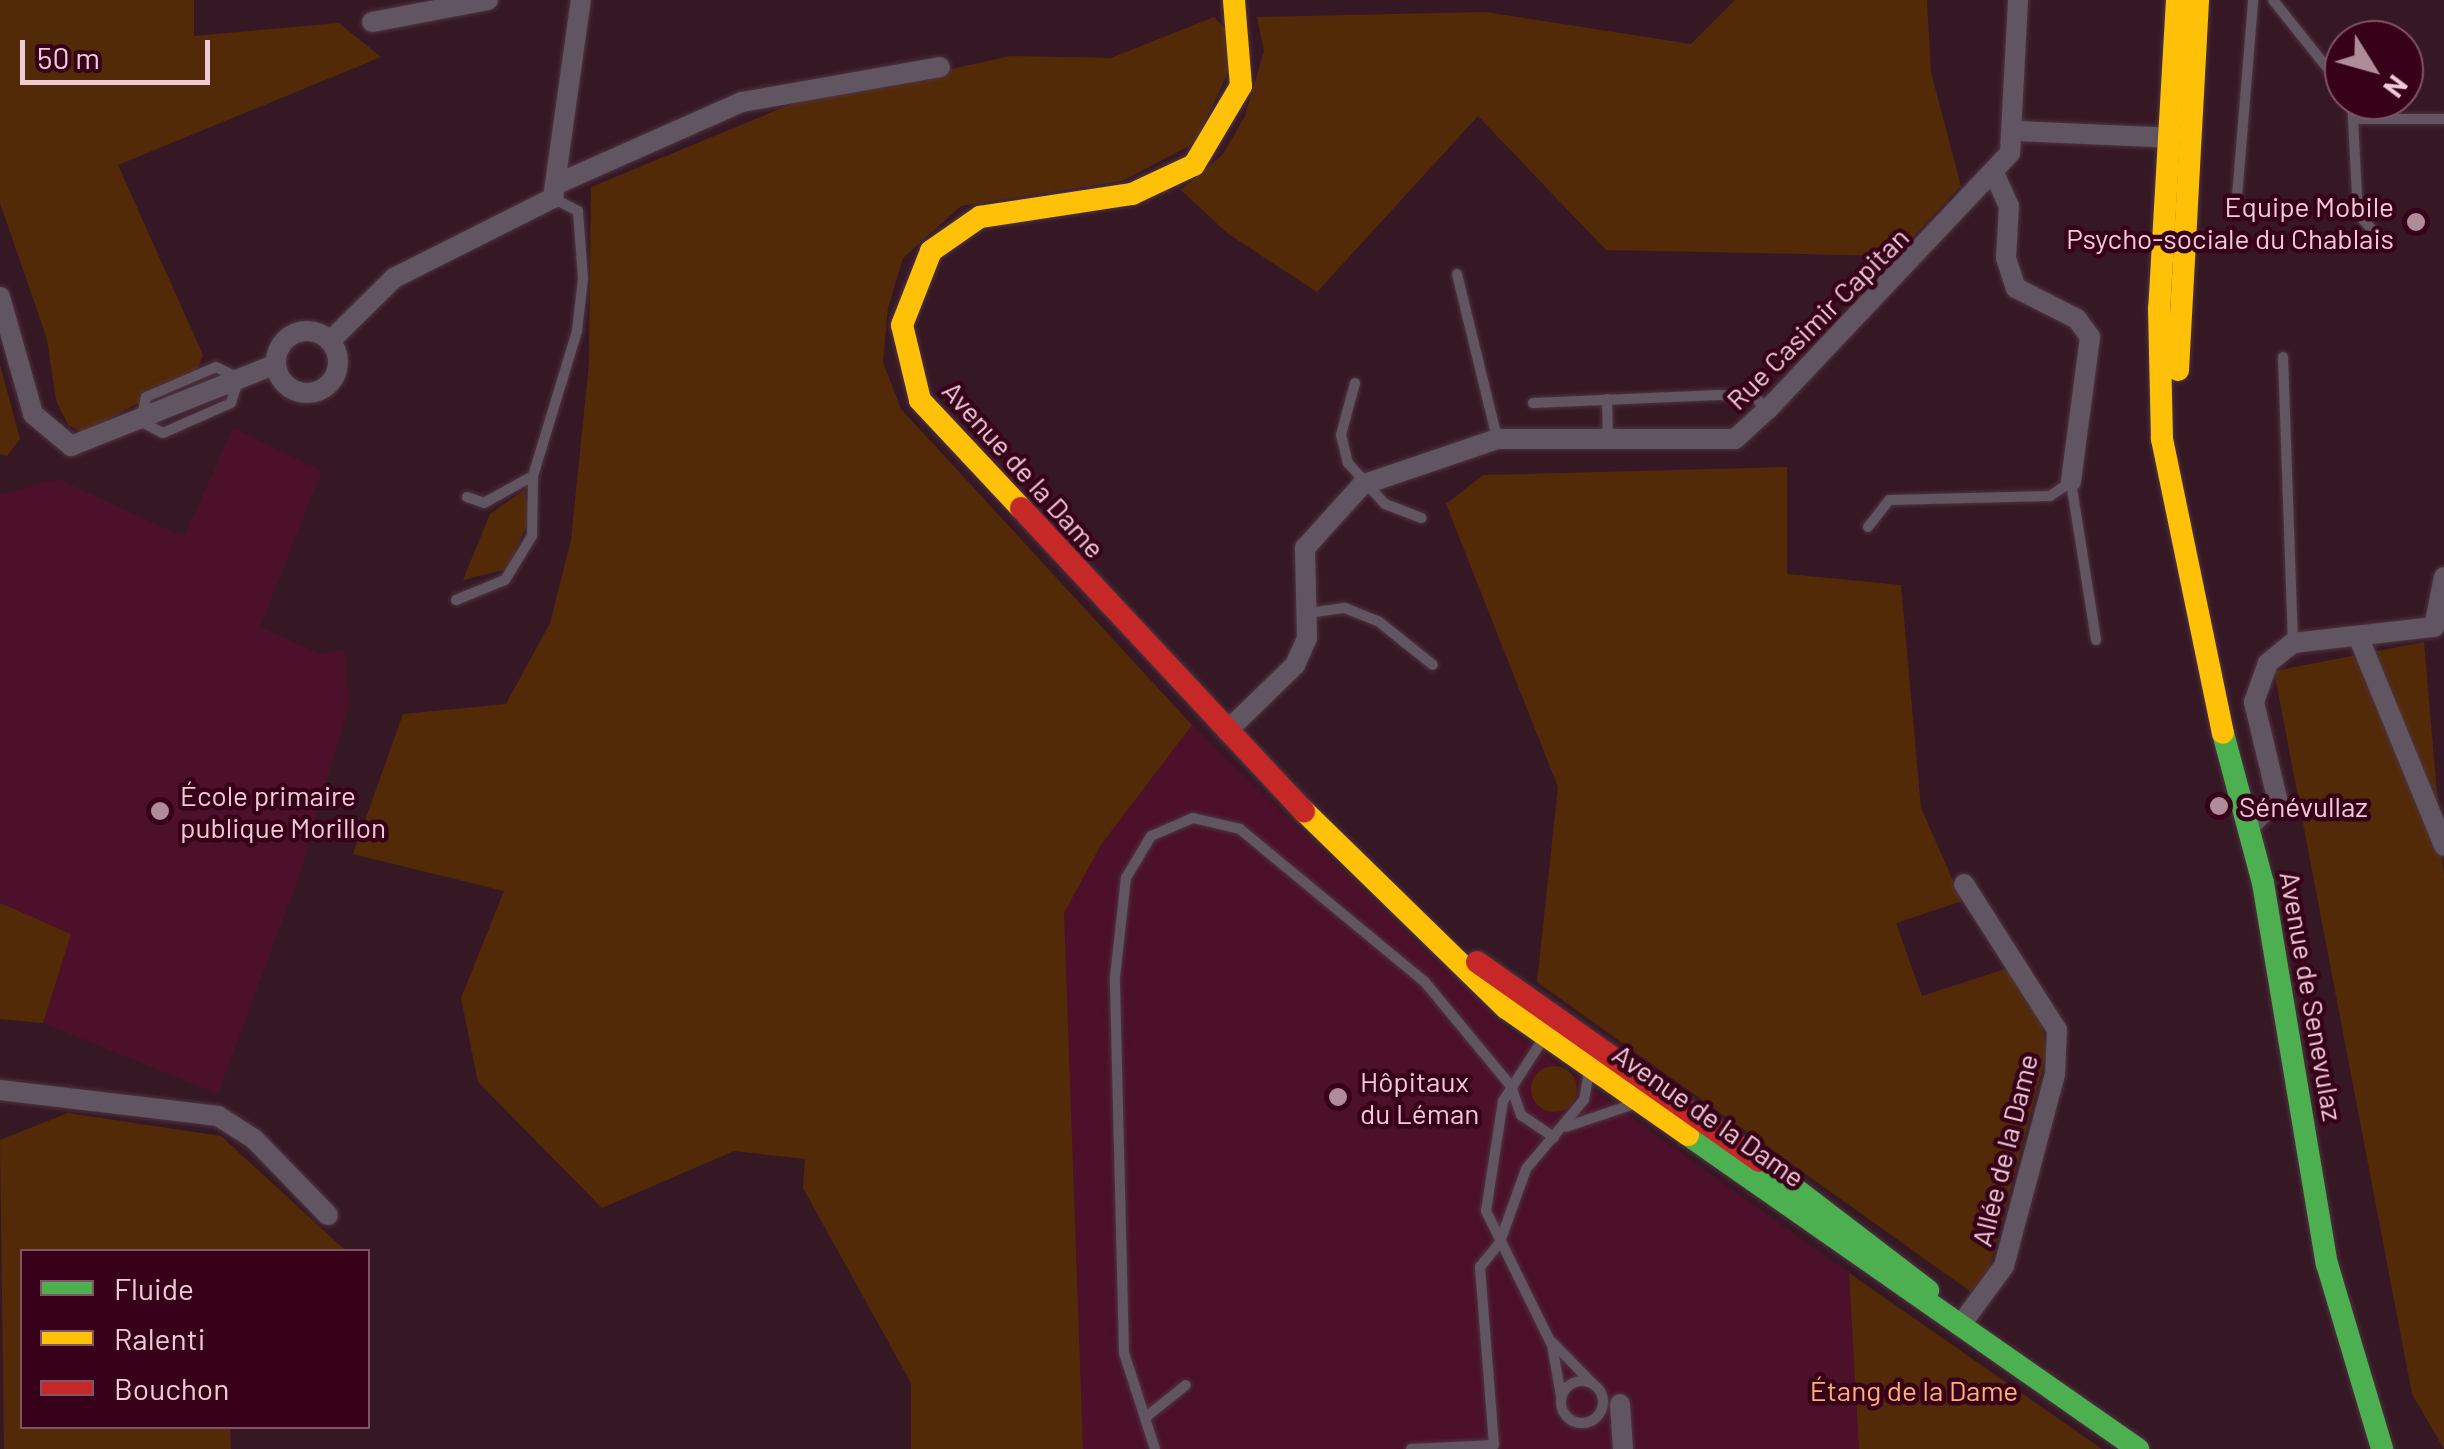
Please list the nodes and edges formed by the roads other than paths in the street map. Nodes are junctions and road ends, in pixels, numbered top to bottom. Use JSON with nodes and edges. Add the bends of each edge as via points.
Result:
{"nodes":[{"id":1,"x":488,"y":0,"type":"edge"},
{"id":2,"x":581,"y":0,"type":"edge"},
{"id":3,"x":1234,"y":0,"type":"edge"},
{"id":4,"x":2018,"y":0,"type":"edge"},
{"id":5,"x":2177,"y":0,"type":"edge"},
{"id":6,"x":2198,"y":0,"type":"edge"},
{"id":7,"x":2254,"y":0,"type":"edge"},
{"id":8,"x":2273,"y":0,"type":"edge"},
{"id":9,"x":372,"y":22,"type":"dead end"},
{"id":10,"x":2324,"y":65,"type":"edge"},
{"id":11,"x":940,"y":67,"type":"dead end"},
{"id":12,"x":2360,"y":120,"type":"edge"},
{"id":13,"x":2015,"y":131,"type":"junction"},
{"id":14,"x":2179,"y":138,"type":"junction"},
{"id":15,"x":1996,"y":175,"type":"junction"},
{"id":16,"x":556,"y":190,"type":"junction"},
{"id":17,"x":2236,"y":209,"type":"dead end"},
{"id":18,"x":2375,"y":232,"type":"dead end"},
{"id":19,"x":1457,"y":274,"type":"dead end"},
{"id":20,"x":0,"y":297,"type":"edge"},
{"id":21,"x":330,"y":341,"type":"junction"},
{"id":22,"x":2282,"y":356,"type":"dead end"},
{"id":23,"x":276,"y":364,"type":"junction"},
{"id":24,"x":1355,"y":384,"type":"dead end"},
{"id":25,"x":1608,"y":399,"type":"junction"},
{"id":26,"x":1533,"y":403,"type":"dead end"},
{"id":27,"x":1768,"y":409,"type":"junction"},
{"id":28,"x":1497,"y":439,"type":"junction"},
{"id":29,"x":1608,"y":444,"type":"junction"},
{"id":30,"x":532,"y":476,"type":"junction"},
{"id":31,"x":2071,"y":482,"type":"junction"},
{"id":32,"x":1362,"y":485,"type":"junction"},
{"id":33,"x":467,"y":497,"type":"dead end"},
{"id":34,"x":1421,"y":518,"type":"dead end"},
{"id":35,"x":1868,"y":527,"type":"dead end"},
{"id":36,"x":2444,"y":577,"type":"edge"},
{"id":37,"x":456,"y":600,"type":"dead end"},
{"id":38,"x":1308,"y":613,"type":"junction"},
{"id":39,"x":2358,"y":636,"type":"junction"},
{"id":40,"x":2096,"y":640,"type":"dead end"},
{"id":41,"x":2294,"y":643,"type":"junction"},
{"id":42,"x":1433,"y":665,"type":"dead end"},
{"id":43,"x":1227,"y":731,"type":"junction"},
{"id":44,"x":2250,"y":826,"type":"junction"},
{"id":45,"x":2444,"y":846,"type":"edge"},
{"id":46,"x":1964,"y":884,"type":"dead end"},
{"id":47,"x":1552,"y":1027,"type":"junction"},
{"id":48,"x":1590,"y":1040,"type":"junction"},
{"id":49,"x":1589,"y":1067,"type":"junction"},
{"id":50,"x":1511,"y":1086,"type":"junction"},
{"id":51,"x":0,"y":1090,"type":"edge"},
{"id":52,"x":1639,"y":1103,"type":"junction"},
{"id":53,"x":1565,"y":1128,"type":"junction"},
{"id":54,"x":1554,"y":1137,"type":"junction"},
{"id":55,"x":328,"y":1215,"type":"dead end"},
{"id":56,"x":1500,"y":1242,"type":"junction"},
{"id":57,"x":1962,"y":1322,"type":"junction"},
{"id":58,"x":1548,"y":1338,"type":"junction"},
{"id":59,"x":1186,"y":1385,"type":"dead end"},
{"id":60,"x":1594,"y":1385,"type":"junction"},
{"id":61,"x":1561,"y":1396,"type":"junction"},
{"id":62,"x":1620,"y":1404,"type":"dead end"},
{"id":63,"x":1146,"y":1417,"type":"junction"},
{"id":64,"x":1494,"y":1447,"type":"edge"},
{"id":65,"x":1155,"y":1449,"type":"edge"},
{"id":66,"x":1411,"y":1449,"type":"edge"},
{"id":67,"x":1623,"y":1449,"type":"edge"},
{"id":68,"x":2138,"y":1449,"type":"edge"},
{"id":69,"x":2382,"y":1449,"type":"edge"}],
"edges":[{"from":1,"to":9,"type":"street"},
{"from":2,"to":16,"type":"street"},
{"from":3,"to":43,"type":"main road","name":"Avenue de la Dame","via":[[1244,38],[1241,86],[1203,156],[1151,189],[958,228],[918,271],[902,340],[914,388],[952,442]]},
{"from":4,"to":13,"type":"street","name":"Rue Casimir Capitan"},
{"from":5,"to":14,"type":"main road","name":"Avenue de Senevulaz"},
{"from":6,"to":14,"type":"main road","name":"Avenue de Senevulaz"},
{"from":7,"to":17,"type":"lane"},
{"from":8,"to":10,"type":"lane"},
{"from":11,"to":16,"type":"street","via":[[742,102]]},
{"from":12,"to":18,"type":"lane","via":[[2358,214]]},
{"from":13,"to":14,"type":"street"},
{"from":13,"to":15,"type":"street","name":"Rue Casimir Capitan"},
{"from":14,"to":44,"type":"main road","name":"Avenue de Senevulaz","via":[[2177,418],[2184,553]]},
{"from":15,"to":27,"type":"street","name":"Rue Casimir Capitan"},
{"from":15,"to":31,"type":"street","via":[[2009,206],[2006,258],[2016,288],[2078,318],[2090,336]]},
{"from":16,"to":21,"type":"street","via":[[394,278]]},
{"from":16,"to":30,"type":"lane","via":[[578,211],[583,278],[578,331]]},
{"from":19,"to":28,"type":"lane"},
{"from":20,"to":23,"type":"street","via":[[33,414],[48,436],[84,446]]},
{"from":21,"to":23,"type":"street","via":[[295,334]]},
{"from":21,"to":23,"type":"street","via":[[339,362],[322,390],[290,388]]},
{"from":22,"to":41,"type":"lane"},
{"from":24,"to":32,"type":"lane","via":[[1341,435]]},
{"from":25,"to":26,"type":"lane"},
{"from":25,"to":27,"type":"lane","via":[[1736,396]]},
{"from":25,"to":29,"type":"lane"},
{"from":27,"to":29,"type":"street","name":"Rue Casimir Capitan","via":[[1736,439]]},
{"from":28,"to":29,"type":"street","name":"Rue Casimir Capitan"},
{"from":28,"to":32,"type":"street","name":"Rue Casimir Capitan"},
{"from":30,"to":33,"type":"lane","via":[[484,503]]},
{"from":30,"to":37,"type":"lane","via":[[526,554],[505,580]]},
{"from":31,"to":35,"type":"lane","via":[[2050,496],[1890,500]]},
{"from":31,"to":40,"type":"lane"},
{"from":32,"to":34,"type":"lane"},
{"from":32,"to":38,"type":"street","name":"Rue Casimir Capitan","via":[[1305,548]]},
{"from":36,"to":39,"type":"street","via":[[2434,628]]},
{"from":38,"to":42,"type":"lane","via":[[1345,608],[1378,621]]},
{"from":38,"to":43,"type":"street","name":"Rue Casimir Capitan","via":[[1295,664]]},
{"from":39,"to":41,"type":"street"},
{"from":39,"to":45,"type":"street"},
{"from":41,"to":44,"type":"street","via":[[2257,685],[2277,792]]},
{"from":43,"to":47,"type":"main road","name":"Avenue de la Dame","via":[[1435,938]]},
{"from":44,"to":69,"type":"main road","name":"Avenue de Senevulaz","via":[[2326,1264]]},
{"from":46,"to":57,"type":"street","name":"Allée de la Dame","via":[[2057,1030],[2055,1074],[2004,1266]]},
{"from":47,"to":48,"type":"main road","name":"Avenue de la Dame"},
{"from":47,"to":49,"type":"main road","name":"Avenue de la Dame"},
{"from":47,"to":50,"type":"lane"},
{"from":48,"to":49,"type":"lane"},
{"from":48,"to":57,"type":"main road","name":"Avenue de la Dame","via":[[1891,1254]]},
{"from":49,"to":52,"type":"main road","name":"Avenue de la Dame"},
{"from":49,"to":53,"type":"lane"},
{"from":50,"to":54,"type":"lane","via":[[1521,1115]]},
{"from":50,"to":56,"type":"lane","via":[[1486,1204]]},
{"from":50,"to":63,"type":"lane","via":[[1424,981],[1240,828],[1192,818],[1151,836],[1126,878],[1114,977],[1124,1353]]},
{"from":51,"to":55,"type":"street","via":[[218,1116],[254,1139]]},
{"from":52,"to":53,"type":"lane"},
{"from":52,"to":57,"type":"main road","name":"Avenue de la Dame","via":[[1876,1273]]},
{"from":53,"to":54,"type":"lane"},
{"from":54,"to":56,"type":"lane","via":[[1516,1187]]},
{"from":56,"to":58,"type":"lane"},
{"from":56,"to":64,"type":"lane","via":[[1480,1267]]},
{"from":57,"to":68,"type":"main road","name":"Avenue de la Dame"},
{"from":58,"to":60,"type":"lane"},
{"from":58,"to":61,"type":"lane"},
{"from":59,"to":63,"type":"lane"},
{"from":60,"to":61,"type":"lane","via":[[1577,1381]]},
{"from":60,"to":61,"type":"lane","via":[[1602,1407],[1588,1423],[1566,1417]]},
{"from":62,"to":67,"type":"street"},
{"from":63,"to":65,"type":"lane"},
{"from":64,"to":66,"type":"lane"}]}
